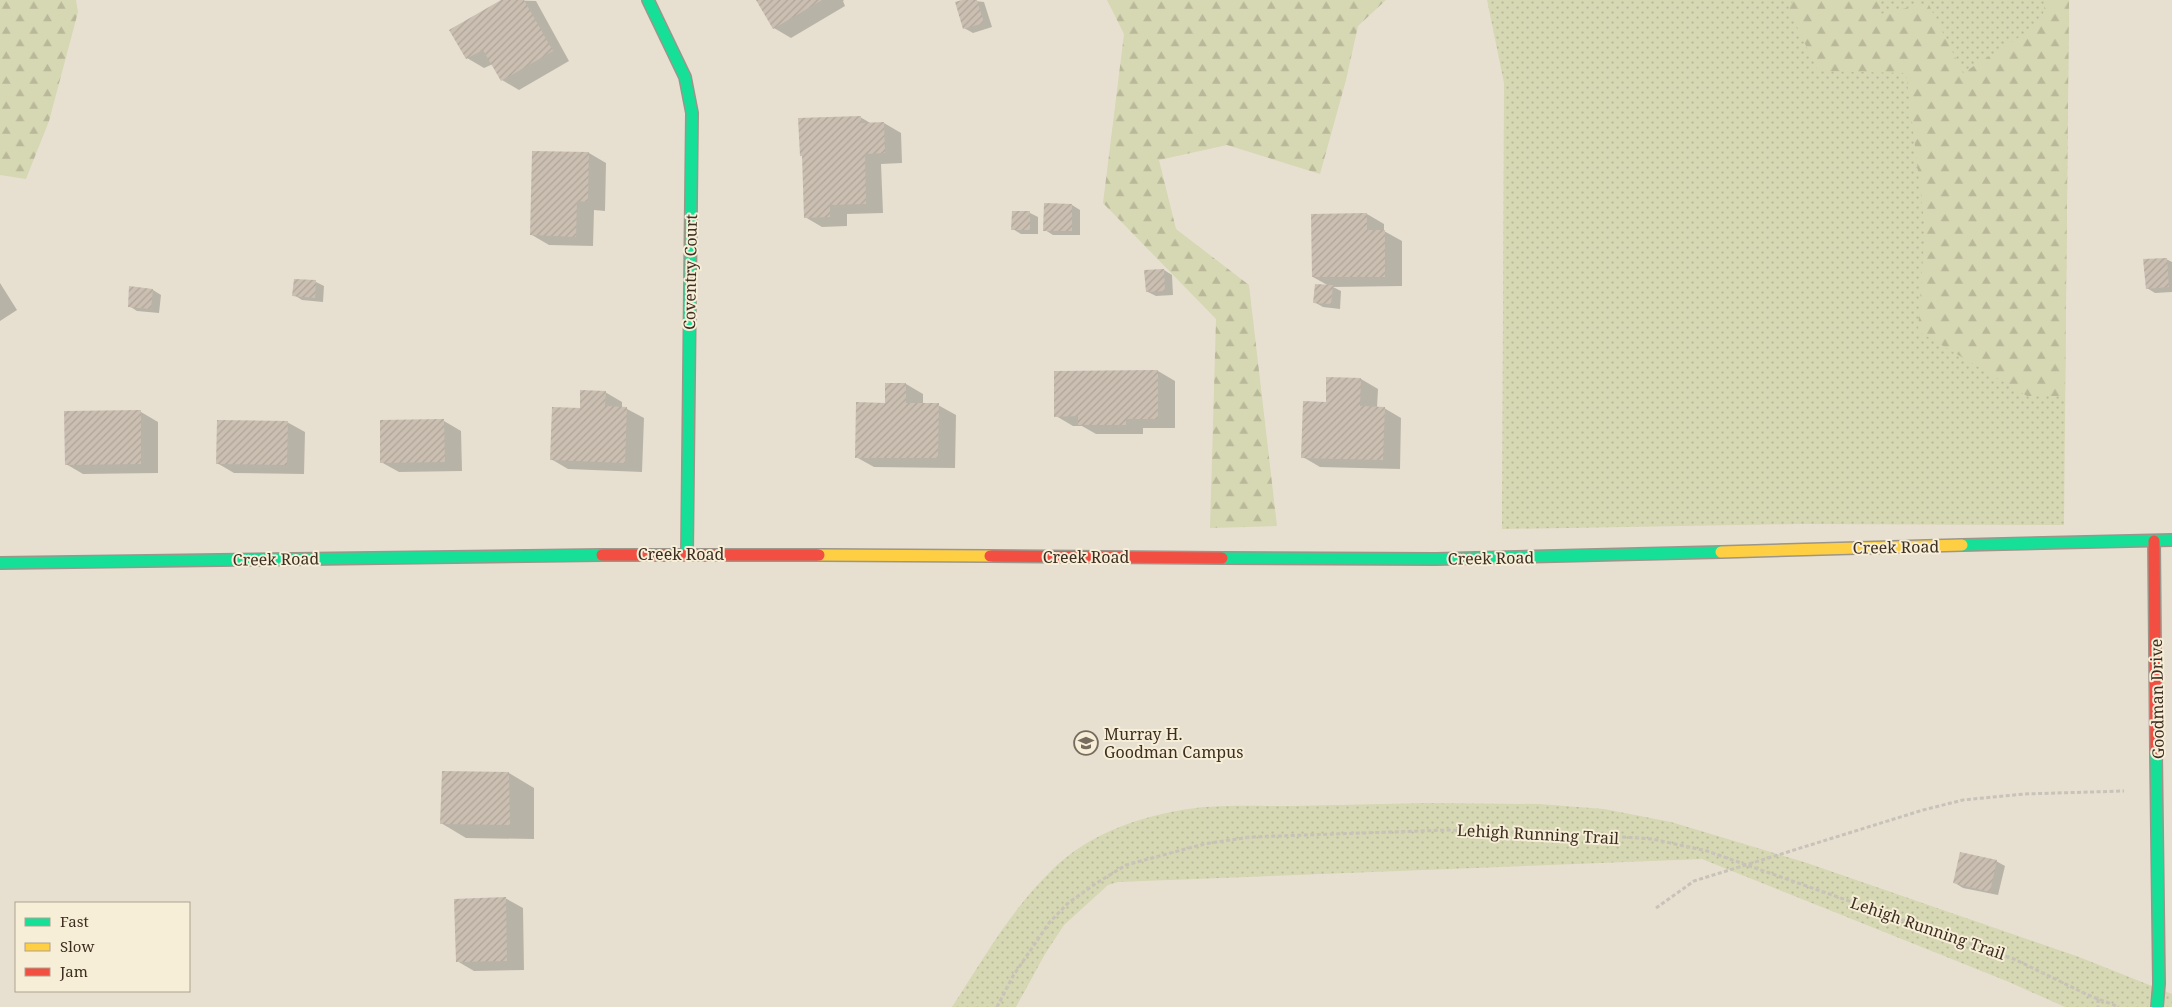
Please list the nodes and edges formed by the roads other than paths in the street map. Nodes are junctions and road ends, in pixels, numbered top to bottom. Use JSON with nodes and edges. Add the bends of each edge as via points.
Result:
{"nodes":[{"id":1,"x":648,"y":0,"type":"edge"},
{"id":2,"x":2172,"y":540,"type":"edge"},
{"id":3,"x":2154,"y":541,"type":"junction"},
{"id":4,"x":687,"y":554,"type":"junction"},
{"id":5,"x":0,"y":563,"type":"edge"},
{"id":6,"x":2157,"y":1007,"type":"edge"}],
"edges":[{"from":1,"to":4,"type":"street","name":"Coventry Court","via":[[685,77],[692,114]]},
{"from":2,"to":3,"type":"street","name":"Creek Road"},
{"from":3,"to":4,"type":"street","name":"Creek Road","via":[[1436,559]]},
{"from":3,"to":6,"type":"street","name":"Goodman Drive","via":[[2159,811]]},
{"from":4,"to":5,"type":"street","name":"Creek Road"}]}
